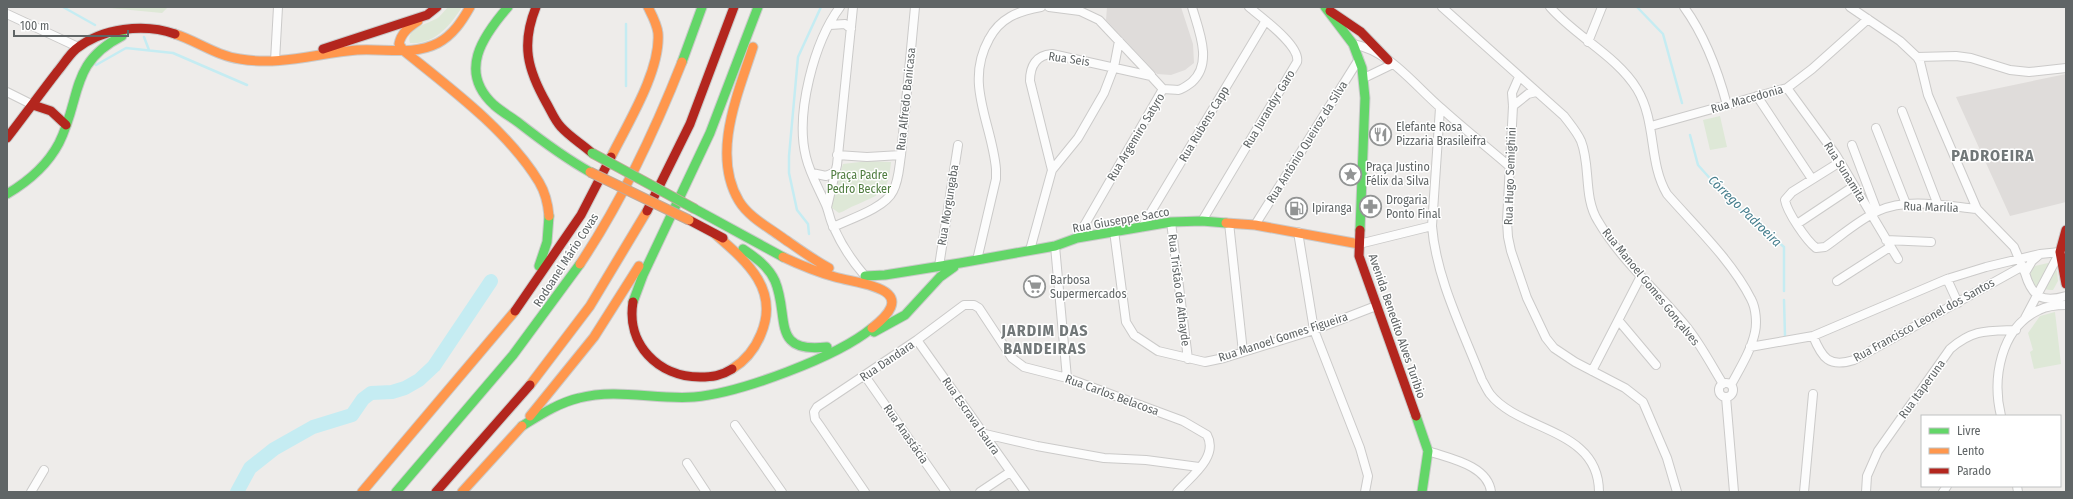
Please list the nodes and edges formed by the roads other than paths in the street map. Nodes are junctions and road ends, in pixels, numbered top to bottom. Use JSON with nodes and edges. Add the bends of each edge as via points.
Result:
{"nodes":[{"id":1,"x":278,"y":7,"type":"edge"},
{"id":2,"x":437,"y":7,"type":"edge"},
{"id":3,"x":470,"y":7,"type":"edge"},
{"id":4,"x":508,"y":7,"type":"edge"},
{"id":5,"x":536,"y":7,"type":"edge"},
{"id":6,"x":648,"y":7,"type":"edge"},
{"id":7,"x":702,"y":7,"type":"edge"},
{"id":8,"x":734,"y":7,"type":"edge"},
{"id":9,"x":758,"y":7,"type":"edge"},
{"id":10,"x":764,"y":7,"type":"edge"},
{"id":11,"x":840,"y":7,"type":"edge"},
{"id":12,"x":853,"y":7,"type":"edge"},
{"id":13,"x":915,"y":7,"type":"edge"},
{"id":14,"x":1041,"y":7,"type":"edge"},
{"id":15,"x":1049,"y":7,"type":"edge"},
{"id":16,"x":1192,"y":7,"type":"edge"},
{"id":17,"x":1249,"y":7,"type":"edge"},
{"id":18,"x":1442,"y":7,"type":"edge"},
{"id":19,"x":1550,"y":7,"type":"edge"},
{"id":20,"x":1602,"y":7,"type":"edge"},
{"id":21,"x":1684,"y":7,"type":"edge"},
{"id":22,"x":1850,"y":7,"type":"edge"},
{"id":23,"x":1325,"y":8,"type":"edge"},
{"id":24,"x":7,"y":14,"type":"edge"},
{"id":25,"x":427,"y":15,"type":"junction"},
{"id":26,"x":1868,"y":19,"type":"junction"},
{"id":27,"x":1265,"y":22,"type":"junction"},
{"id":28,"x":830,"y":25,"type":"junction"},
{"id":29,"x":140,"y":28,"type":"junction"},
{"id":30,"x":851,"y":29,"type":"junction"},
{"id":31,"x":1119,"y":41,"type":"junction"},
{"id":32,"x":1588,"y":42,"type":"junction"},
{"id":33,"x":1353,"y":44,"type":"junction"},
{"id":34,"x":78,"y":47,"type":"junction"},
{"id":35,"x":404,"y":51,"type":"junction"},
{"id":36,"x":305,"y":56,"type":"junction"},
{"id":37,"x":1917,"y":57,"type":"junction"},
{"id":38,"x":1359,"y":59,"type":"junction"},
{"id":39,"x":275,"y":61,"type":"junction"},
{"id":40,"x":1390,"y":62,"type":"junction"},
{"id":41,"x":1114,"y":67,"type":"junction"},
{"id":42,"x":2066,"y":68,"type":"edge"},
{"id":43,"x":433,"y":75,"type":"junction"},
{"id":44,"x":1152,"y":76,"type":"junction"},
{"id":45,"x":1519,"y":77,"type":"junction"},
{"id":46,"x":1364,"y":78,"type":"junction"},
{"id":47,"x":1786,"y":88,"type":"junction"},
{"id":48,"x":1163,"y":89,"type":"junction"},
{"id":49,"x":7,"y":92,"type":"edge"},
{"id":50,"x":1536,"y":92,"type":"junction"},
{"id":51,"x":1757,"y":96,"type":"junction"},
{"id":52,"x":33,"y":105,"type":"junction"},
{"id":53,"x":1727,"y":105,"type":"junction"},
{"id":54,"x":1513,"y":106,"type":"junction"},
{"id":55,"x":1440,"y":108,"type":"junction"},
{"id":56,"x":1902,"y":111,"type":"dead end"},
{"id":57,"x":66,"y":125,"type":"junction"},
{"id":58,"x":1651,"y":126,"type":"junction"},
{"id":59,"x":1876,"y":128,"type":"dead end"},
{"id":60,"x":7,"y":138,"type":"edge"},
{"id":61,"x":958,"y":145,"type":"dead end"},
{"id":62,"x":1852,"y":145,"type":"dead end"},
{"id":63,"x":557,"y":152,"type":"junction"},
{"id":64,"x":901,"y":154,"type":"junction"},
{"id":65,"x":837,"y":155,"type":"junction"},
{"id":66,"x":1840,"y":162,"type":"junction"},
{"id":67,"x":1509,"y":166,"type":"junction"},
{"id":68,"x":1052,"y":170,"type":"junction"},
{"id":69,"x":835,"y":172,"type":"junction"},
{"id":70,"x":812,"y":173,"type":"junction"},
{"id":71,"x":1812,"y":179,"type":"junction"},
{"id":72,"x":1854,"y":186,"type":"junction"},
{"id":73,"x":7,"y":193,"type":"edge"},
{"id":74,"x":1906,"y":204,"type":"junction"},
{"id":75,"x":1938,"y":205,"type":"junction"},
{"id":76,"x":827,"y":206,"type":"junction"},
{"id":77,"x":1977,"y":209,"type":"junction"},
{"id":78,"x":1874,"y":213,"type":"junction"},
{"id":79,"x":1202,"y":221,"type":"junction"},
{"id":80,"x":667,"y":222,"type":"junction"},
{"id":81,"x":1170,"y":222,"type":"junction"},
{"id":82,"x":1229,"y":223,"type":"junction"},
{"id":83,"x":1797,"y":224,"type":"junction"},
{"id":84,"x":1255,"y":225,"type":"junction"},
{"id":85,"x":1432,"y":226,"type":"junction"},
{"id":86,"x":833,"y":227,"type":"junction"},
{"id":87,"x":1142,"y":227,"type":"junction"},
{"id":88,"x":2066,"y":230,"type":"edge"},
{"id":89,"x":1114,"y":231,"type":"junction"},
{"id":90,"x":1298,"y":232,"type":"junction"},
{"id":91,"x":715,"y":234,"type":"junction"},
{"id":92,"x":1077,"y":238,"type":"junction"},
{"id":93,"x":1931,"y":242,"type":"dead end"},
{"id":94,"x":1359,"y":244,"type":"junction"},
{"id":95,"x":1888,"y":244,"type":"junction"},
{"id":96,"x":1055,"y":246,"type":"junction"},
{"id":97,"x":1030,"y":250,"type":"junction"},
{"id":98,"x":2060,"y":252,"type":"junction"},
{"id":99,"x":2040,"y":254,"type":"junction"},
{"id":100,"x":1898,"y":259,"type":"dead end"},
{"id":101,"x":977,"y":260,"type":"junction"},
{"id":102,"x":960,"y":263,"type":"junction"},
{"id":103,"x":2000,"y":263,"type":"junction"},
{"id":104,"x":939,"y":266,"type":"junction"},
{"id":105,"x":2022,"y":266,"type":"junction"},
{"id":106,"x":814,"y":270,"type":"junction"},
{"id":107,"x":834,"y":270,"type":"junction"},
{"id":108,"x":865,"y":276,"type":"junction"},
{"id":109,"x":1641,"y":276,"type":"junction"},
{"id":110,"x":2004,"y":276,"type":"junction"},
{"id":111,"x":1947,"y":279,"type":"junction"},
{"id":112,"x":844,"y":280,"type":"junction"},
{"id":113,"x":1837,"y":281,"type":"dead end"},
{"id":114,"x":2066,"y":284,"type":"edge"},
{"id":115,"x":2037,"y":296,"type":"junction"},
{"id":116,"x":2066,"y":296,"type":"edge"},
{"id":117,"x":1958,"y":303,"type":"junction"},
{"id":118,"x":974,"y":305,"type":"joint"},
{"id":119,"x":2066,"y":305,"type":"edge"},
{"id":120,"x":1376,"y":306,"type":"junction"},
{"id":121,"x":516,"y":311,"type":"junction"},
{"id":122,"x":1619,"y":321,"type":"junction"},
{"id":123,"x":2023,"y":322,"type":"junction"},
{"id":124,"x":1314,"y":330,"type":"junction"},
{"id":125,"x":2016,"y":330,"type":"junction"},
{"id":126,"x":1814,"y":336,"type":"junction"},
{"id":127,"x":917,"y":340,"type":"junction"},
{"id":128,"x":851,"y":341,"type":"junction"},
{"id":129,"x":1750,"y":347,"type":"junction"},
{"id":130,"x":1243,"y":352,"type":"junction"},
{"id":131,"x":1188,"y":359,"type":"junction"},
{"id":132,"x":1656,"y":365,"type":"dead end"},
{"id":133,"x":1592,"y":371,"type":"junction"},
{"id":134,"x":865,"y":376,"type":"junction"},
{"id":135,"x":1067,"y":378,"type":"junction"},
{"id":136,"x":1727,"y":384,"type":"junction"},
{"id":137,"x":1813,"y":394,"type":"dead end"},
{"id":138,"x":1998,"y":414,"type":"edge"},
{"id":139,"x":735,"y":425,"type":"dead end"},
{"id":140,"x":522,"y":426,"type":"junction"},
{"id":141,"x":985,"y":434,"type":"junction"},
{"id":142,"x":1428,"y":451,"type":"junction"},
{"id":143,"x":687,"y":463,"type":"dead end"},
{"id":144,"x":1199,"y":467,"type":"junction"},
{"id":145,"x":44,"y":470,"type":"dead end"},
{"id":146,"x":1010,"y":472,"type":"junction"},
{"id":147,"x":32,"y":492,"type":"edge"},
{"id":148,"x":362,"y":492,"type":"edge"},
{"id":149,"x":396,"y":492,"type":"edge"},
{"id":150,"x":436,"y":492,"type":"edge"},
{"id":151,"x":462,"y":492,"type":"edge"},
{"id":152,"x":706,"y":492,"type":"edge"},
{"id":153,"x":782,"y":492,"type":"edge"},
{"id":154,"x":865,"y":492,"type":"edge"},
{"id":155,"x":946,"y":492,"type":"edge"},
{"id":156,"x":980,"y":492,"type":"edge"},
{"id":157,"x":1024,"y":492,"type":"edge"},
{"id":158,"x":1177,"y":492,"type":"edge"},
{"id":159,"x":1365,"y":492,"type":"edge"},
{"id":160,"x":1422,"y":492,"type":"edge"},
{"id":161,"x":1491,"y":492,"type":"edge"},
{"id":162,"x":1599,"y":492,"type":"edge"},
{"id":163,"x":1677,"y":492,"type":"edge"},
{"id":164,"x":1734,"y":492,"type":"edge"},
{"id":165,"x":1804,"y":492,"type":"edge"},
{"id":166,"x":1866,"y":492,"type":"edge"}],
"edges":[{"from":1,"to":39,"type":"street"},
{"from":2,"to":25,"type":"main road"},
{"from":3,"to":35,"type":"main road","via":[[456,28],[438,43],[423,49]]},
{"from":4,"to":63,"type":"main road","via":[[482,39],[477,54],[476,72],[480,87],[491,102]]},
{"from":5,"to":106,"type":"main road","bridge":true,"via":[[529,22],[525,47],[530,71],[561,127],[592,153]]},
{"from":6,"to":121,"type":"main road","via":[[658,32],[657,54],[640,100],[581,215]]},
{"from":7,"to":149,"type":"main road","name":"Rodoanel Mário Covas","via":[[671,88],[636,166],[615,207],[580,264],[534,328],[480,395]]},
{"from":8,"to":150,"type":"main road","via":[[698,108],[645,218],[590,307],[528,388]]},
{"from":9,"to":80,"type":"main road","via":[[702,152]]},
{"from":10,"to":107,"type":"main road","via":[[737,98],[729,135],[726,157],[732,184],[739,200],[749,213],[808,255]]},
{"from":11,"to":28,"type":"street"},
{"from":12,"to":30,"type":"street"},
{"from":13,"to":64,"type":"street","name":"Rua Alfredo Banicasa"},
{"from":14,"to":101,"type":"street","via":[[1024,10],[995,28],[979,63],[978,85],[996,169]]},
{"from":15,"to":31,"type":"street","via":[[1091,15]]},
{"from":16,"to":48,"type":"street","name":"Rua Argemiro Satyro","via":[[1204,62],[1188,86],[1179,90]]},
{"from":17,"to":27,"type":"street","name":"Rua Jurandyr Garo"},
{"from":18,"to":45,"type":"street","name":"Rua Manoel Gomes Gonçalves"},
{"from":19,"to":32,"type":"street"},
{"from":20,"to":32,"type":"street"},
{"from":21,"to":53,"type":"street","via":[[1709,50]]},
{"from":22,"to":26,"type":"street"},
{"from":23,"to":33,"type":"main road","name":"Avenida Benedito Alves Turíbio"},
{"from":23,"to":40,"type":"main road","via":[[1343,18],[1372,42]]},
{"from":24,"to":34,"type":"street"},
{"from":25,"to":35,"type":"main road","via":[[408,27],[401,36],[400,44]]},
{"from":25,"to":36,"type":"main road","via":[[364,34]]},
{"from":26,"to":37,"type":"street","via":[[1900,41]]},
{"from":26,"to":47,"type":"street","name":"Rua Macedonia","via":[[1812,69]]},
{"from":27,"to":79,"type":"street","name":"Rua Jurandyr Garo","via":[[1293,47],[1298,57],[1297,62]]},
{"from":27,"to":87,"type":"street","name":"Rua Rubens Capp"},
{"from":28,"to":30,"type":"street","via":[[845,24]]},
{"from":28,"to":70,"type":"street","via":[[812,65],[806,98],[804,146]]},
{"from":29,"to":34,"type":"main road","via":[[109,34]]},
{"from":29,"to":39,"type":"main road","via":[[178,34],[237,59]]},
{"from":29,"to":57,"type":"main road","via":[[111,41],[88,62],[82,72]]},
{"from":30,"to":65,"type":"street"},
{"from":31,"to":41,"type":"street"},
{"from":31,"to":44,"type":"street"},
{"from":32,"to":58,"type":"street","via":[[1622,71],[1637,89]]},
{"from":33,"to":38,"type":"main road","name":"Avenida Benedito Alves Turíbio"},
{"from":33,"to":40,"type":"street","via":[[1365,47]]},
{"from":34,"to":52,"type":"main road"},
{"from":35,"to":36,"type":"main road","via":[[358,50]]},
{"from":35,"to":43,"type":"main road"},
{"from":36,"to":39,"type":"main road"},
{"from":37,"to":42,"type":"street","via":[[1971,58],[2010,70],[2029,72]]},
{"from":37,"to":77,"type":"street","via":[[1928,95]]},
{"from":38,"to":46,"type":"main road","name":"Avenida Benedito Alves Turíbio"},
{"from":38,"to":84,"type":"street","name":"Rua Antônio Queiroz da Silva"},
{"from":40,"to":46,"type":"street"},
{"from":40,"to":55,"type":"street"},
{"from":41,"to":44,"type":"street","name":"Rua Seis"},
{"from":41,"to":68,"type":"street","via":[[1104,93],[1078,138]]},
{"from":41,"to":68,"type":"street","name":"Rua Seis","via":[[1052,54],[1036,60],[1030,72],[1030,81]]},
{"from":43,"to":63,"type":"main road"},
{"from":43,"to":121,"type":"main road","via":[[530,166],[547,199],[548,243]]},
{"from":44,"to":48,"type":"street"},
{"from":45,"to":50,"type":"street","name":"Rua Manoel Gomes Gonçalves"},
{"from":45,"to":54,"type":"street","name":"Rua Hugo Semighini","via":[[1512,93]]},
{"from":46,"to":94,"type":"main road","name":"Avenida Benedito Alves Turíbio"},
{"from":47,"to":51,"type":"street","name":"Rua Macedonia"},
{"from":47,"to":66,"type":"street","name":"Rua Sunamita"},
{"from":48,"to":92,"type":"street","name":"Rua Argemiro Satyro"},
{"from":49,"to":52,"type":"street"},
{"from":50,"to":54,"type":"street","via":[[1528,94]]},
{"from":50,"to":109,"type":"street","name":"Rua Manoel Gomes Gonçalves","via":[[1574,128],[1581,142],[1590,199],[1597,220]]},
{"from":51,"to":53,"type":"street","name":"Rua Macedonia"},
{"from":51,"to":71,"type":"street"},
{"from":52,"to":57,"type":"main road","via":[[51,111]]},
{"from":52,"to":60,"type":"main road"},
{"from":53,"to":58,"type":"street","name":"Rua Macedonia"},
{"from":54,"to":67,"type":"street","name":"Rua Hugo Semighini"},
{"from":55,"to":67,"type":"street"},
{"from":55,"to":85,"type":"street"},
{"from":56,"to":75,"type":"street"},
{"from":57,"to":73,"type":"main road","via":[[60,143],[46,166],[26,184]]},
{"from":58,"to":129,"type":"street","via":[[1657,173],[1667,194],[1729,266],[1752,300],[1756,320]]},
{"from":59,"to":74,"type":"street"},
{"from":61,"to":104,"type":"street","name":"Rua Morgungaba"},
{"from":62,"to":78,"type":"street"},
{"from":63,"to":91,"type":"main road","bridge":true,"via":[[590,172]]},
{"from":64,"to":65,"type":"street","via":[[867,157]]},
{"from":64,"to":86,"type":"street","name":"Rua Alfredo Banicasa","via":[[898,178],[891,196],[879,206]]},
{"from":65,"to":69,"type":"street"},
{"from":66,"to":71,"type":"street"},
{"from":66,"to":72,"type":"street","name":"Rua Sunamita"},
{"from":67,"to":133,"type":"street","name":"Rua Hugo Semighini","via":[[1508,237],[1527,298],[1546,338],[1554,348]]},
{"from":68,"to":97,"type":"street"},
{"from":69,"to":70,"type":"street","via":[[826,176]]},
{"from":69,"to":76,"type":"street"},
{"from":70,"to":76,"type":"street"},
{"from":71,"to":83,"type":"street","via":[[1785,200]]},
{"from":72,"to":78,"type":"street","name":"Rua Sunamita"},
{"from":72,"to":83,"type":"street"},
{"from":74,"to":75,"type":"street","name":"Rua Marilia"},
{"from":74,"to":78,"type":"street","name":"Rua Marilia"},
{"from":75,"to":77,"type":"street","name":"Rua Marilia"},
{"from":76,"to":86,"type":"street"},
{"from":77,"to":105,"type":"street","via":[[2008,239]]},
{"from":78,"to":83,"type":"street","name":"Rua Marilia","via":[[1820,248],[1812,245]]},
{"from":78,"to":95,"type":"street","name":"Rua Sunamita"},
{"from":79,"to":81,"type":"main road","name":"Rua Giuseppe Sacco"},
{"from":79,"to":82,"type":"main road","name":"Rua Giuseppe Sacco"},
{"from":80,"to":91,"type":"main road","via":[[639,284],[633,304],[631,326],[638,345],[648,358],[667,371],[692,379],[721,376],[740,364],[750,354],[768,314],[761,283],[752,268]]},
{"from":80,"to":140,"type":"main road","via":[[594,337]]},
{"from":81,"to":87,"type":"main road","name":"Rua Giuseppe Sacco"},
{"from":81,"to":131,"type":"street","name":"Rua Tristão de Athayde"},
{"from":82,"to":84,"type":"main road","name":"Rua Giuseppe Sacco"},
{"from":82,"to":130,"type":"street"},
{"from":84,"to":90,"type":"main road","name":"Rua Giuseppe Sacco"},
{"from":85,"to":94,"type":"street"},
{"from":85,"to":162,"type":"street","via":[[1433,245],[1439,269],[1482,380],[1490,394],[1513,411],[1568,438],[1580,448],[1596,472]]},
{"from":86,"to":108,"type":"street","via":[[850,260]]},
{"from":87,"to":89,"type":"main road","name":"Rua Giuseppe Sacco"},
{"from":88,"to":98,"type":"main road"},
{"from":89,"to":92,"type":"main road","name":"Rua Giuseppe Sacco"},
{"from":89,"to":131,"type":"street","name":"Rua Manoel Gomes Figueira","via":[[1126,322],[1134,335],[1144,343]]},
{"from":90,"to":94,"type":"main road","name":"Rua Giuseppe Sacco"},
{"from":90,"to":124,"type":"street"},
{"from":91,"to":128,"type":"main road","via":[[748,252],[763,264],[775,281],[782,324],[790,341],[812,351]]},
{"from":92,"to":96,"type":"main road","name":"Rua Giuseppe Sacco"},
{"from":93,"to":95,"type":"street"},
{"from":94,"to":120,"type":"main road","name":"Avenida Benedito Alves Turíbio","via":[[1359,256]]},
{"from":95,"to":100,"type":"street","name":"Rua Sunamita"},
{"from":95,"to":113,"type":"street"},
{"from":96,"to":97,"type":"main road","name":"Rua Giuseppe Sacco"},
{"from":96,"to":135,"type":"street"},
{"from":97,"to":101,"type":"main road","name":"Rua Giuseppe Sacco"},
{"from":98,"to":99,"type":"street","name":"Rua Francisco Leonel dos Santos"},
{"from":98,"to":114,"type":"main road"},
{"from":98,"to":115,"type":"street"},
{"from":99,"to":105,"type":"street","name":"Rua Francisco Leonel dos Santos"},
{"from":99,"to":105,"type":"street"},
{"from":101,"to":102,"type":"main road","name":"Rua Giuseppe Sacco"},
{"from":102,"to":104,"type":"main road","name":"Rua Giuseppe Sacco"},
{"from":102,"to":128,"type":"main road","via":[[934,280],[909,312],[900,319]]},
{"from":103,"to":105,"type":"street","name":"Rua Francisco Leonel dos Santos"},
{"from":103,"to":110,"type":"street"},
{"from":103,"to":111,"type":"street","name":"Rua Francisco Leonel dos Santos"},
{"from":104,"to":108,"type":"main road","name":"Rua Giuseppe Sacco"},
{"from":105,"to":110,"type":"street","name":"Rua Francisco Leonel dos Santos"},
{"from":105,"to":115,"type":"street"},
{"from":106,"to":107,"type":"main road"},
{"from":106,"to":112,"type":"main road"},
{"from":107,"to":108,"type":"main road","name":"Rua Giuseppe Sacco"},
{"from":107,"to":112,"type":"main road"},
{"from":109,"to":122,"type":"street"},
{"from":109,"to":136,"type":"street","name":"Rua Manoel Gomes Gonçalves","via":[[1689,330]]},
{"from":110,"to":117,"type":"street","name":"Rua Francisco Leonel dos Santos"},
{"from":111,"to":117,"type":"street"},
{"from":111,"to":126,"type":"street","name":"Rua Francisco Leonel dos Santos"},
{"from":112,"to":128,"type":"main road","via":[[885,290],[890,297],[891,306],[885,318]]},
{"from":115,"to":116,"type":"street","via":[[2049,299]]},
{"from":115,"to":123,"type":"street"},
{"from":117,"to":126,"type":"street","name":"Rua Francisco Leonel dos Santos","via":[[1845,363],[1839,364],[1826,359]]},
{"from":118,"to":127,"type":"street","name":"Rua Dandara","via":[[964,305]]},
{"from":118,"to":135,"type":"street","name":"Rua Carlos Belacosa","via":[[986,317],[1012,358],[1019,364],[1031,370]]},
{"from":119,"to":123,"type":"street","via":[[2038,310]]},
{"from":120,"to":124,"type":"street","name":"Rua Manoel Gomes Figueira"},
{"from":120,"to":142,"type":"main road","name":"Avenida Benedito Alves Turíbio"},
{"from":121,"to":148,"type":"main road"},
{"from":122,"to":132,"type":"street"},
{"from":122,"to":133,"type":"street"},
{"from":123,"to":125,"type":"street"},
{"from":124,"to":130,"type":"street","name":"Rua Manoel Gomes Figueira"},
{"from":124,"to":159,"type":"street","via":[[1360,448],[1368,476]]},
{"from":125,"to":138,"type":"street","via":[[2004,350],[1997,375]]},
{"from":125,"to":166,"type":"street","name":"Rua Itaperuna","via":[[1980,331],[1962,339],[1950,350],[1878,451],[1867,476]]},
{"from":126,"to":129,"type":"street","name":"Rua Francisco Leonel dos Santos"},
{"from":127,"to":134,"type":"street","name":"Rua Dandara"},
{"from":127,"to":141,"type":"street","name":"Rua Escrava Isaura"},
{"from":128,"to":140,"type":"main road","via":[[776,375],[717,394],[694,397],[618,394],[586,396],[553,407]]},
{"from":129,"to":136,"type":"street"},
{"from":130,"to":131,"type":"street","name":"Rua Manoel Gomes Figueira","via":[[1205,362]]},
{"from":133,"to":163,"type":"street","name":"Rua Hugo Semighini","via":[[1624,388],[1643,402],[1667,458]]},
{"from":134,"to":154,"type":"street","name":"Rua Dandara","via":[[817,407],[814,415]]},
{"from":134,"to":155,"type":"street","name":"Rua Anastácia"},
{"from":135,"to":144,"type":"street","name":"Rua Carlos Belacosa","via":[[1198,428],[1207,435],[1211,448],[1206,460]]},
{"from":136,"to":164,"type":"street","via":[[1720,387],[1720,391],[1726,397]]},
{"from":137,"to":165,"type":"street"},
{"from":139,"to":153,"type":"street"},
{"from":140,"to":151,"type":"main road"},
{"from":141,"to":144,"type":"street","via":[[1104,458]]},
{"from":141,"to":146,"type":"street","name":"Rua Escrava Isaura"},
{"from":142,"to":160,"type":"main road","name":"Avenida Benedito Alves Turíbio"},
{"from":142,"to":161,"type":"street","via":[[1475,469],[1486,481]]},
{"from":143,"to":152,"type":"street"},
{"from":144,"to":158,"type":"street","name":"Rua Carlos Belacosa"},
{"from":145,"to":147,"type":"street"},
{"from":146,"to":156,"type":"street"},
{"from":146,"to":157,"type":"street","name":"Rua Escrava Isaura"}]}
